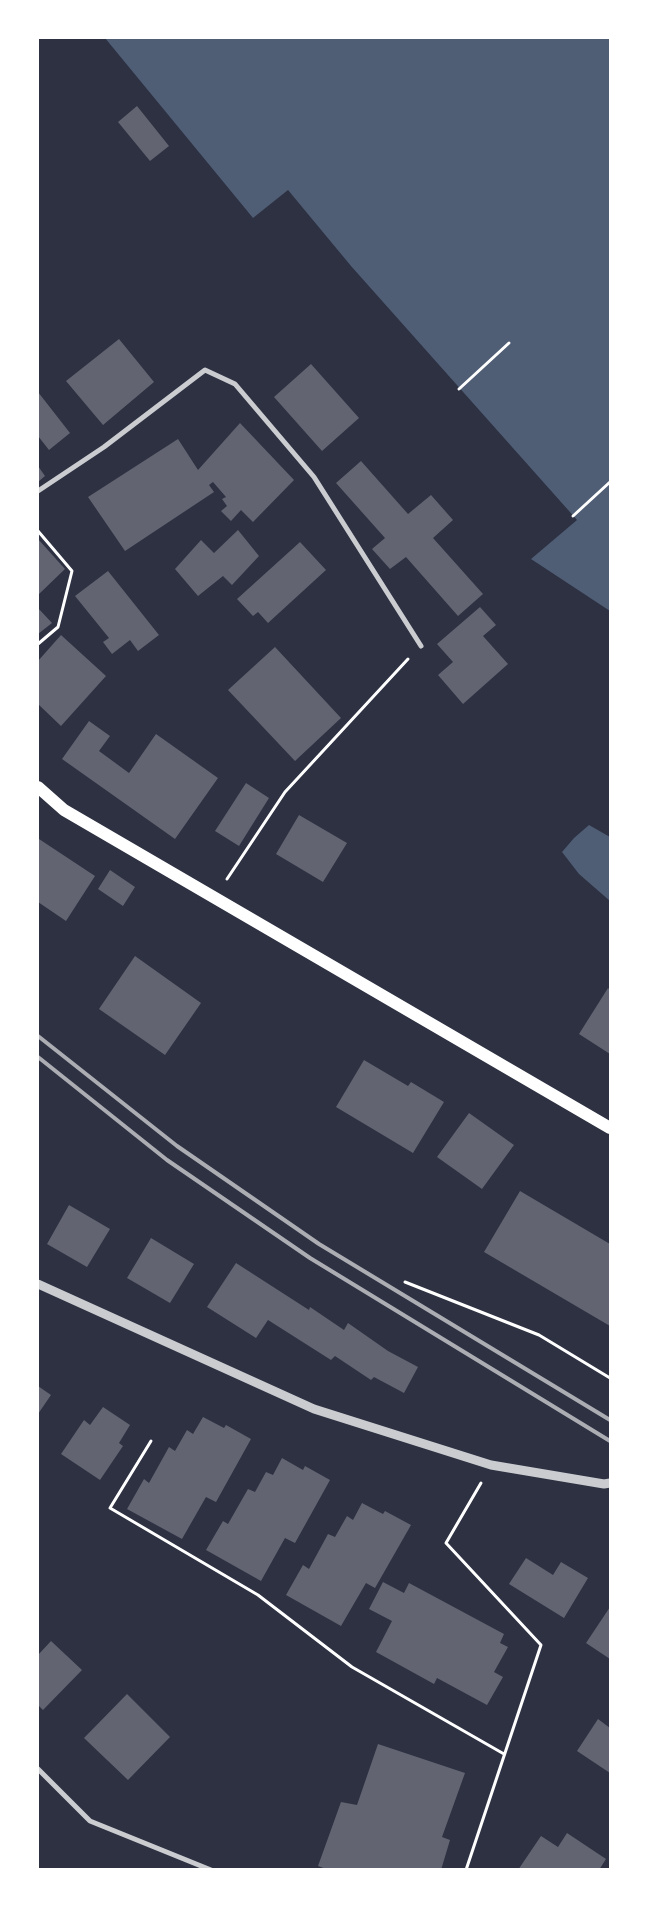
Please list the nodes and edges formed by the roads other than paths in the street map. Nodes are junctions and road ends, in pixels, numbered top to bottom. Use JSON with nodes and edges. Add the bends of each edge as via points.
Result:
{"nodes":[{"id":1,"x":38,"y":491,"type":"edge"},
{"id":2,"x":421,"y":646,"type":"road end"},
{"id":3,"x":38,"y":787,"type":"edge"},
{"id":4,"x":610,"y":1128,"type":"edge"},
{"id":5,"x":38,"y":1284,"type":"edge"},
{"id":6,"x":610,"y":1483,"type":"edge"},
{"id":7,"x":38,"y":1769,"type":"edge"},
{"id":8,"x":211,"y":1870,"type":"edge"}],
"edges":[{"from":1,"to":2,"type":"street","via":[[104,447],[205,370],[235,384],[314,477]]},
{"from":3,"to":4,"type":"main road","via":[[64,810]]},
{"from":5,"to":6,"type":"street","via":[[314,1409],[491,1465]]},
{"from":7,"to":8,"type":"street","via":[[90,1821]]}]}
